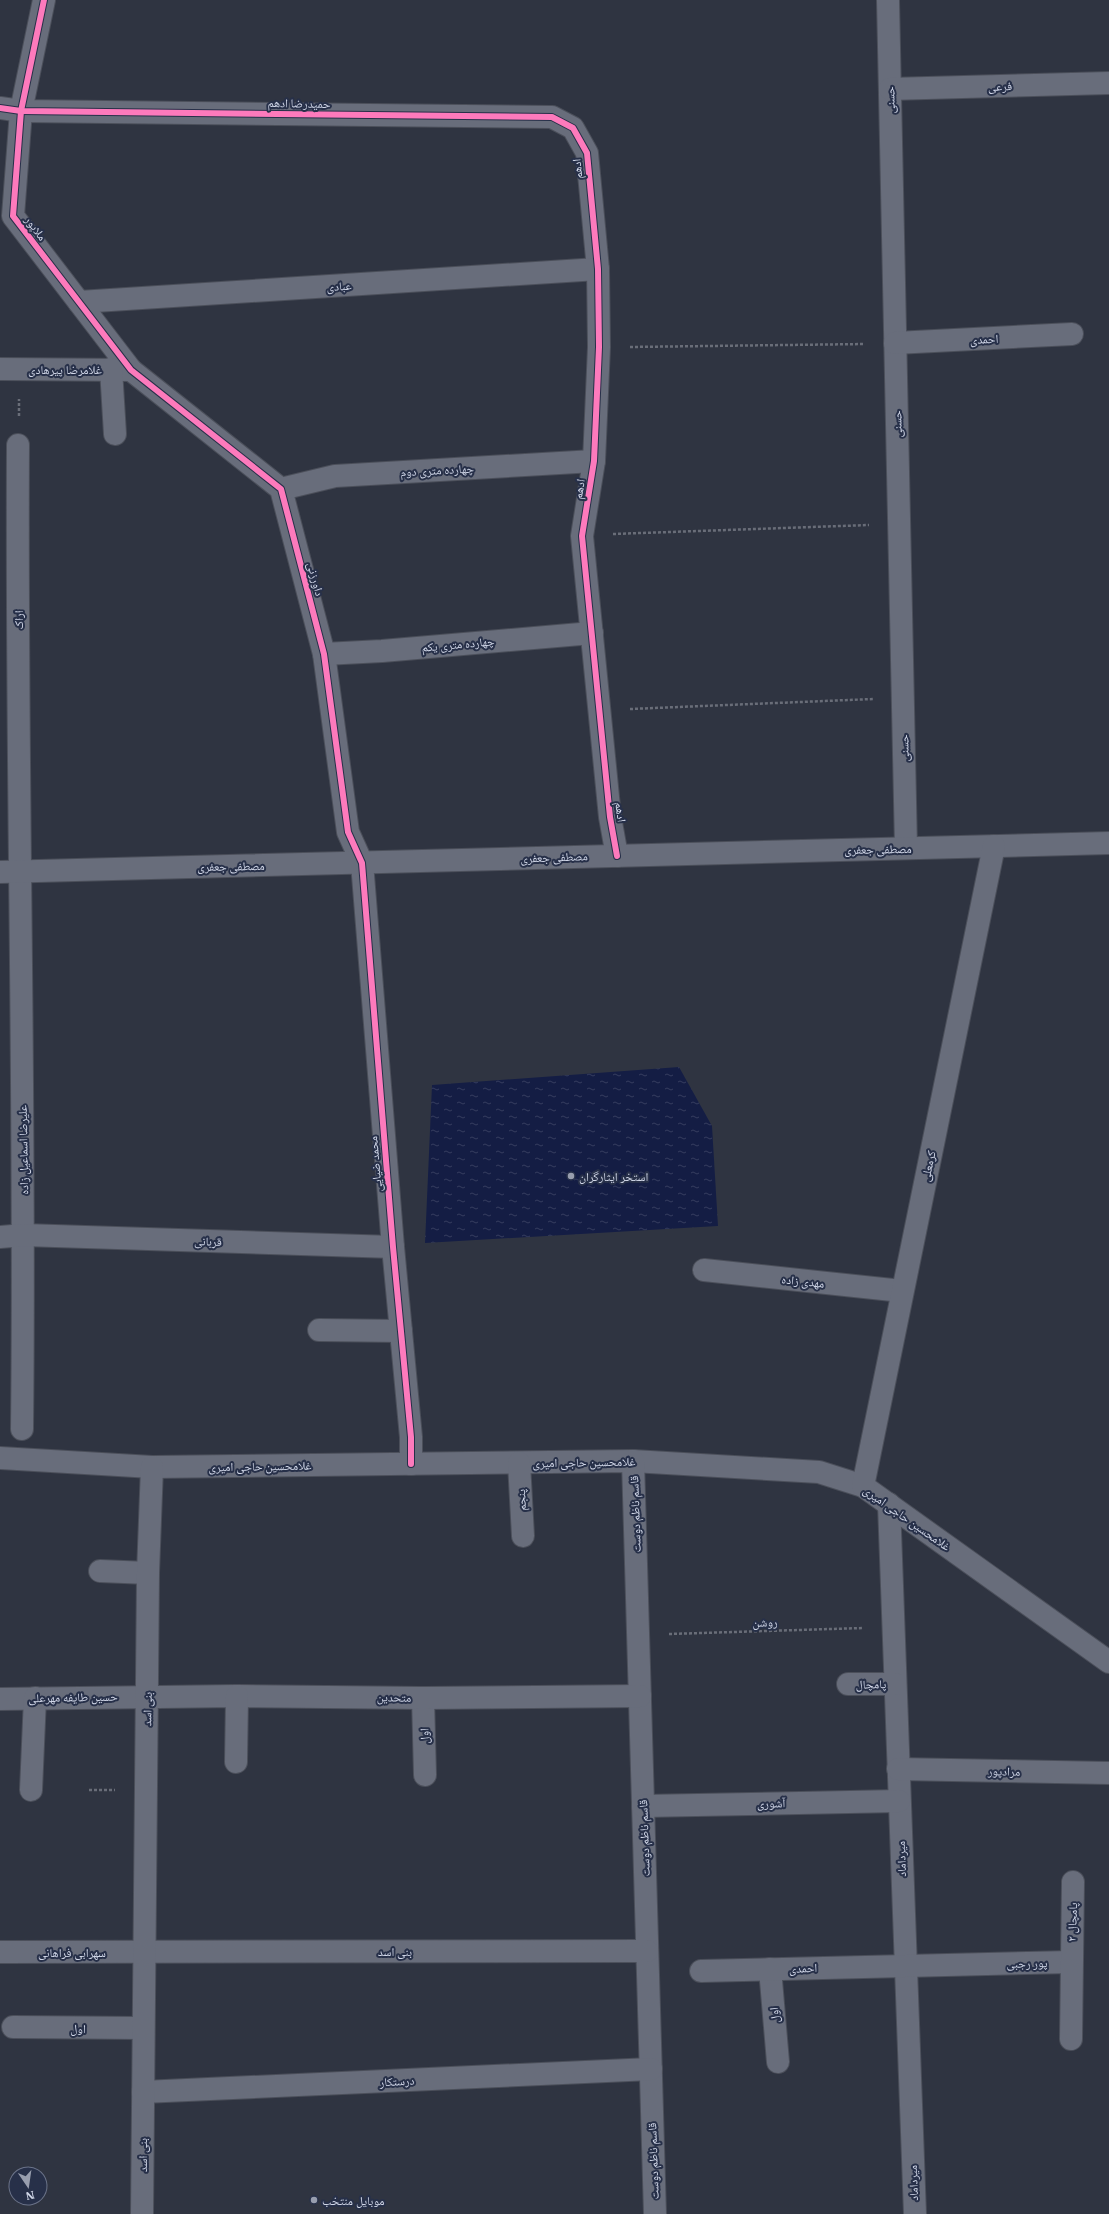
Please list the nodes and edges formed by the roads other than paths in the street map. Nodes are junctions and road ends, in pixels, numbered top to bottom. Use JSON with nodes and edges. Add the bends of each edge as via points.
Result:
{"nodes":[{"id":1,"x":44,"y":0,"type":"edge"},
{"id":2,"x":888,"y":0,"type":"edge"},
{"id":3,"x":1109,"y":83,"type":"edge"},
{"id":4,"x":890,"y":89,"type":"junction"},
{"id":5,"x":0,"y":108,"type":"edge"},
{"id":6,"x":21,"y":111,"type":"junction"},
{"id":7,"x":573,"y":128,"type":"joint"},
{"id":8,"x":7,"y":214,"type":"edge"},
{"id":9,"x":598,"y":269,"type":"junction"},
{"id":10,"x":79,"y":302,"type":"junction"},
{"id":11,"x":1072,"y":334,"type":"dead end"},
{"id":12,"x":895,"y":343,"type":"junction"},
{"id":13,"x":10,"y":369,"type":"edge"},
{"id":14,"x":121,"y":370,"type":"junction"},
{"id":15,"x":114,"y":434,"type":"dead end"},
{"id":16,"x":18,"y":445,"type":"road end"},
{"id":17,"x":594,"y":461,"type":"junction"},
{"id":18,"x":281,"y":490,"type":"junction"},
{"id":19,"x":9,"y":540,"type":"edge"},
{"id":20,"x":592,"y":633,"type":"junction"},
{"id":21,"x":324,"y":654,"type":"junction"},
{"id":22,"x":1109,"y":843,"type":"edge"},
{"id":23,"x":994,"y":846,"type":"junction"},
{"id":24,"x":906,"y":848,"type":"junction"},
{"id":25,"x":617,"y":856,"type":"junction"},
{"id":26,"x":362,"y":863,"type":"junction"},
{"id":27,"x":10,"y":872,"type":"edge"},
{"id":28,"x":24,"y":1235,"type":"junction"},
{"id":29,"x":0,"y":1237,"type":"edge"},
{"id":30,"x":393,"y":1247,"type":"junction"},
{"id":31,"x":704,"y":1270,"type":"dead end"},
{"id":32,"x":902,"y":1291,"type":"junction"},
{"id":33,"x":319,"y":1330,"type":"dead end"},
{"id":34,"x":400,"y":1331,"type":"junction"},
{"id":35,"x":22,"y":1429,"type":"dead end"},
{"id":36,"x":0,"y":1458,"type":"edge"},
{"id":37,"x":634,"y":1461,"type":"junction"},
{"id":38,"x":519,"y":1463,"type":"junction"},
{"id":39,"x":411,"y":1464,"type":"junction"},
{"id":40,"x":152,"y":1467,"type":"junction"},
{"id":41,"x":862,"y":1486,"type":"junction"},
{"id":42,"x":889,"y":1504,"type":"junction"},
{"id":43,"x":523,"y":1536,"type":"dead end"},
{"id":44,"x":100,"y":1571,"type":"dead end"},
{"id":45,"x":148,"y":1572,"type":"junction"},
{"id":46,"x":1109,"y":1662,"type":"edge"},
{"id":47,"x":848,"y":1684,"type":"dead end"},
{"id":48,"x":895,"y":1684,"type":"junction"},
{"id":49,"x":147,"y":1696,"type":"junction"},
{"id":50,"x":237,"y":1696,"type":"junction"},
{"id":51,"x":640,"y":1696,"type":"junction"},
{"id":52,"x":35,"y":1698,"type":"junction"},
{"id":53,"x":423,"y":1698,"type":"junction"},
{"id":54,"x":0,"y":1699,"type":"edge"},
{"id":55,"x":236,"y":1762,"type":"dead end"},
{"id":56,"x":898,"y":1769,"type":"junction"},
{"id":57,"x":1109,"y":1773,"type":"edge"},
{"id":58,"x":425,"y":1775,"type":"dead end"},
{"id":59,"x":31,"y":1790,"type":"dead end"},
{"id":60,"x":899,"y":1801,"type":"junction"},
{"id":61,"x":643,"y":1806,"type":"junction"},
{"id":62,"x":1073,"y":1882,"type":"dead end"},
{"id":63,"x":647,"y":1951,"type":"junction"},
{"id":64,"x":0,"y":1952,"type":"edge"},
{"id":65,"x":144,"y":1952,"type":"junction"},
{"id":66,"x":1071,"y":1962,"type":"junction"},
{"id":67,"x":906,"y":1965,"type":"junction"},
{"id":68,"x":770,"y":1969,"type":"junction"},
{"id":69,"x":701,"y":1971,"type":"dead end"},
{"id":70,"x":13,"y":2027,"type":"dead end"},
{"id":71,"x":143,"y":2028,"type":"junction"},
{"id":72,"x":1071,"y":2039,"type":"dead end"},
{"id":73,"x":778,"y":2062,"type":"dead end"},
{"id":74,"x":650,"y":2069,"type":"junction"},
{"id":75,"x":143,"y":2092,"type":"junction"},
{"id":76,"x":142,"y":2214,"type":"edge"},
{"id":77,"x":655,"y":2214,"type":"edge"},
{"id":78,"x":914,"y":2214,"type":"edge"}],
"edges":[{"from":1,"to":6,"type":"street","name":"ملاپور"},
{"from":2,"to":4,"type":"street","name":"حسنی"},
{"from":3,"to":4,"type":"street","name":"فرعی"},
{"from":4,"to":12,"type":"street","name":"حسنی"},
{"from":5,"to":6,"type":"street","name":"حمیدرضا ادهم"},
{"from":6,"to":7,"type":"street","name":"حمیدرضا ادهم","via":[[552,117]]},
{"from":6,"to":8,"type":"street","name":"ملاپور"},
{"from":7,"to":9,"type":"street","name":"ادهم","via":[[587,153]]},
{"from":8,"to":10,"type":"street","name":"ملاپور"},
{"from":9,"to":10,"type":"street","name":"عبادی"},
{"from":9,"to":17,"type":"street","name":"ادهم"},
{"from":10,"to":14,"type":"street","name":"ملاپور"},
{"from":11,"to":12,"type":"street","name":"احمدی"},
{"from":12,"to":24,"type":"street","name":"حسنی"},
{"from":13,"to":14,"type":"street","name":"غلامرضا پیرهادی"},
{"from":14,"to":15,"type":"street"},
{"from":14,"to":18,"type":"street"},
{"from":16,"to":19,"type":"street","name":"اراک"},
{"from":17,"to":18,"type":"street","name":"چهارده متری دوم","via":[[335,476]]},
{"from":17,"to":20,"type":"street","name":"ادهم","via":[[582,536]]},
{"from":18,"to":21,"type":"street","name":"داورزنی"},
{"from":19,"to":27,"type":"street","name":"اراک"},
{"from":20,"to":21,"type":"street","name":"چهارده متری یکم"},
{"from":20,"to":25,"type":"street","name":"ادهم","via":[[610,817]]},
{"from":21,"to":26,"type":"street","name":"داورزنی","via":[[348,832]]},
{"from":22,"to":23,"type":"street","name":"مصطفی جعفری"},
{"from":23,"to":24,"type":"street","name":"مصطفی جعفری"},
{"from":23,"to":32,"type":"street","name":"کرمعلی"},
{"from":24,"to":25,"type":"street","name":"مصطفی جعفری"},
{"from":25,"to":26,"type":"street","name":"مصطفی جعفری"},
{"from":26,"to":27,"type":"street","name":"مصطفی جعفری"},
{"from":26,"to":30,"type":"street","name":"محمد ضیایی"},
{"from":27,"to":28,"type":"street","name":"علیرضا اسماعیل زاده"},
{"from":28,"to":29,"type":"street","name":"قربانی"},
{"from":28,"to":30,"type":"street","name":"قربانی"},
{"from":28,"to":35,"type":"street","name":"علیرضا اسماعیل زاده"},
{"from":30,"to":34,"type":"street","name":"محمد ضیایی"},
{"from":31,"to":32,"type":"street","name":"مهدی زاده"},
{"from":32,"to":41,"type":"street","name":"کرمعلی"},
{"from":33,"to":34,"type":"street"},
{"from":34,"to":39,"type":"street","name":"محمد ضیایی"},
{"from":36,"to":40,"type":"street","name":"غلامحسین حاجی امیری"},
{"from":37,"to":38,"type":"street","name":"غلامحسین حاجی امیری"},
{"from":37,"to":41,"type":"street","name":"غلامحسین حاجی امیری","via":[[819,1472]]},
{"from":37,"to":51,"type":"street","name":"قاسم ناظم دوست"},
{"from":38,"to":39,"type":"street","name":"غلامحسین حاجی امیری"},
{"from":38,"to":43,"type":"street","name":"پنجم"},
{"from":39,"to":40,"type":"street","name":"غلامحسین حاجی امیری"},
{"from":40,"to":45,"type":"street","name":"بنی اسد"},
{"from":41,"to":42,"type":"street","name":"غلامحسین حاجی امیری"},
{"from":42,"to":46,"type":"street","name":"غلامحسین حاجی امیری"},
{"from":42,"to":48,"type":"street","name":"میرداماد"},
{"from":44,"to":45,"type":"street"},
{"from":45,"to":49,"type":"street","name":"بنی اسد"},
{"from":47,"to":48,"type":"street","name":"پامچال"},
{"from":48,"to":56,"type":"street","name":"میرداماد"},
{"from":49,"to":50,"type":"street","name":"متحدین"},
{"from":49,"to":52,"type":"street","name":"حسین طایفه مهرعلی"},
{"from":49,"to":65,"type":"street","name":"بنی اسد"},
{"from":50,"to":53,"type":"street","name":"متحدین"},
{"from":50,"to":55,"type":"street"},
{"from":51,"to":53,"type":"street","name":"متحدین"},
{"from":51,"to":61,"type":"street","name":"قاسم ناظم دوست"},
{"from":52,"to":54,"type":"street","name":"حسین طایفه مهرعلی"},
{"from":52,"to":59,"type":"street"},
{"from":53,"to":58,"type":"street","name":"اول"},
{"from":56,"to":57,"type":"street","name":"مرادپور"},
{"from":56,"to":60,"type":"street","name":"میرداماد"},
{"from":60,"to":61,"type":"street","name":"آشوری"},
{"from":60,"to":67,"type":"street","name":"میرداماد"},
{"from":61,"to":63,"type":"street","name":"قاسم ناظم دوست"},
{"from":62,"to":66,"type":"street","name":"پامچال ۲"},
{"from":63,"to":65,"type":"street","name":"بنی اسد"},
{"from":63,"to":74,"type":"street","name":"قاسم ناظم دوست"},
{"from":64,"to":65,"type":"street","name":"سهرابی فراهانی"},
{"from":65,"to":71,"type":"street","name":"بنی اسد"},
{"from":66,"to":67,"type":"street","name":"پور رجبی"},
{"from":66,"to":72,"type":"street"},
{"from":67,"to":68,"type":"street","name":"احمدی"},
{"from":67,"to":78,"type":"street","name":"میرداماد"},
{"from":68,"to":69,"type":"street","name":"احمدی"},
{"from":68,"to":73,"type":"street","name":"اول"},
{"from":70,"to":71,"type":"street","name":"اول"},
{"from":71,"to":75,"type":"street","name":"بنی اسد"},
{"from":74,"to":75,"type":"street","name":"درستکار"},
{"from":74,"to":77,"type":"street","name":"قاسم ناظم دوست"},
{"from":75,"to":76,"type":"street","name":"بنی اسد"}]}
